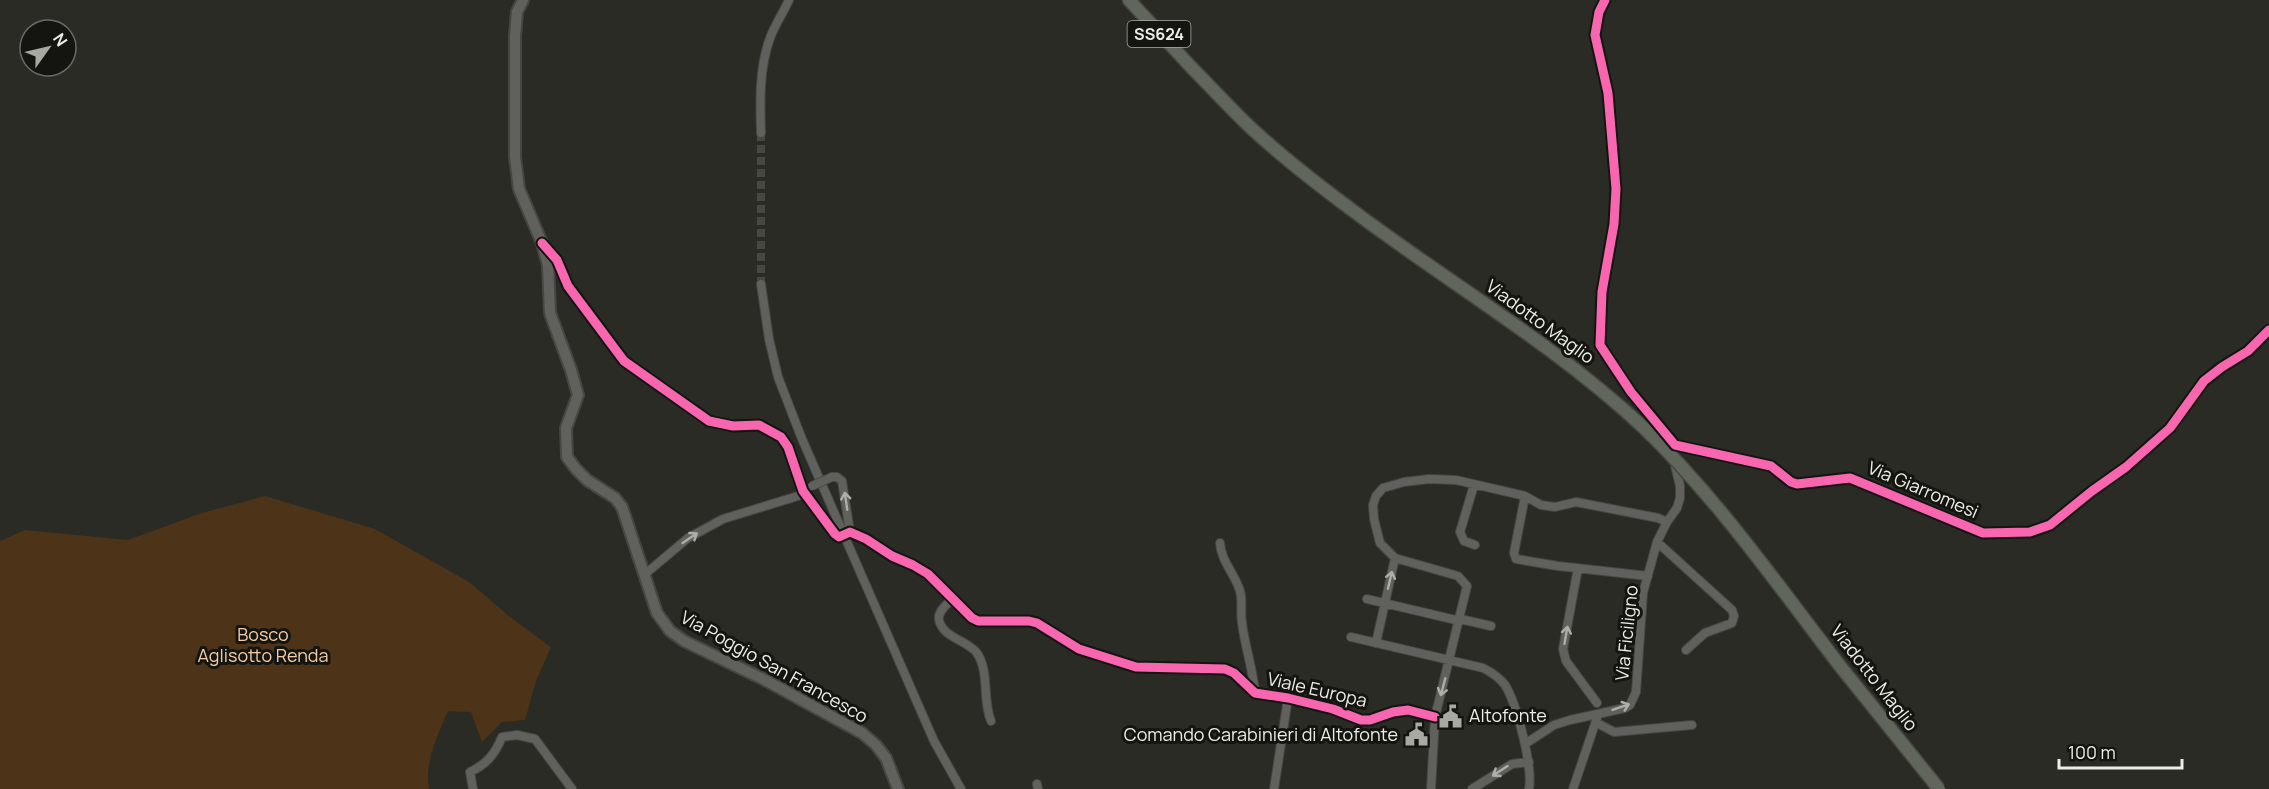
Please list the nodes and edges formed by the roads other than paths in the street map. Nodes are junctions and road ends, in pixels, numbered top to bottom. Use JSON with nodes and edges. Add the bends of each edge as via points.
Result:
{"nodes":[{"id":1,"x":523,"y":0,"type":"edge"},
{"id":2,"x":789,"y":0,"type":"edge"},
{"id":3,"x":1129,"y":0,"type":"edge"},
{"id":4,"x":1605,"y":0,"type":"edge"},
{"id":5,"x":761,"y":133,"type":"tunnel mouth"},
{"id":6,"x":542,"y":243,"type":"junction"},
{"id":7,"x":761,"y":284,"type":"tunnel mouth"},
{"id":8,"x":2269,"y":330,"type":"edge"},
{"id":9,"x":1675,"y":445,"type":"junction"},
{"id":10,"x":1474,"y":485,"type":"junction"},
{"id":11,"x":803,"y":492,"type":"junction"},
{"id":12,"x":1525,"y":496,"type":"junction"},
{"id":13,"x":1667,"y":522,"type":"junction"},
{"id":14,"x":847,"y":534,"type":"junction"},
{"id":15,"x":1657,"y":542,"type":"junction"},
{"id":16,"x":1220,"y":543,"type":"dead end"},
{"id":17,"x":1475,"y":545,"type":"dead end"},
{"id":18,"x":1395,"y":558,"type":"junction"},
{"id":19,"x":1578,"y":568,"type":"junction"},
{"id":20,"x":644,"y":575,"type":"junction"},
{"id":21,"x":1648,"y":576,"type":"junction"},
{"id":22,"x":953,"y":598,"type":"junction"},
{"id":23,"x":1367,"y":600,"type":"dead end"},
{"id":24,"x":1384,"y":603,"type":"junction"},
{"id":25,"x":1460,"y":620,"type":"junction"},
{"id":26,"x":1491,"y":626,"type":"dead end"},
{"id":27,"x":1351,"y":637,"type":"dead end"},
{"id":28,"x":1376,"y":643,"type":"junction"},
{"id":29,"x":1686,"y":650,"type":"dead end"},
{"id":30,"x":1450,"y":660,"type":"junction"},
{"id":31,"x":1255,"y":693,"type":"junction"},
{"id":32,"x":1288,"y":698,"type":"junction"},
{"id":33,"x":1599,"y":710,"type":"junction"},
{"id":34,"x":1435,"y":717,"type":"junction"},
{"id":35,"x":992,"y":721,"type":"dead end"},
{"id":36,"x":1597,"y":723,"type":"junction"},
{"id":37,"x":1692,"y":725,"type":"dead end"},
{"id":38,"x":1525,"y":744,"type":"junction"},
{"id":39,"x":1529,"y":762,"type":"junction"},
{"id":40,"x":473,"y":789,"type":"edge"},
{"id":41,"x":572,"y":789,"type":"edge"},
{"id":42,"x":898,"y":789,"type":"edge"},
{"id":43,"x":961,"y":789,"type":"edge"},
{"id":44,"x":1274,"y":789,"type":"edge"},
{"id":45,"x":1431,"y":789,"type":"edge"},
{"id":46,"x":1472,"y":789,"type":"edge"},
{"id":47,"x":1529,"y":789,"type":"edge"},
{"id":48,"x":1574,"y":789,"type":"edge"},
{"id":49,"x":1939,"y":789,"type":"edge"}],
"edges":[{"from":1,"to":6,"type":"street","name":"Via Poggio San Francesco","via":[[514,36],[515,157],[519,189]]},
{"from":2,"to":5,"type":"street","via":[[769,41],[764,62]]},
{"from":3,"to":49,"type":"main road","name":"Viadotto Maglio","number":"SS624","bridge":true,"via":[[1191,68],[1293,164],[1353,211],[1528,333],[1643,428],[1728,520]]},
{"from":4,"to":9,"type":"street","via":[[1595,35],[1608,93],[1616,189],[1602,292],[1600,342],[1631,392]]},
{"from":6,"to":11,"type":"street","via":[[557,260],[568,286],[624,361],[709,421],[733,426],[759,425],[781,437]]},
{"from":6,"to":20,"type":"street","name":"Via Poggio San Francesco","via":[[548,265],[550,314],[578,395],[566,428],[567,457],[587,480],[622,507]]},
{"from":7,"to":14,"type":"street","via":[[778,377]]},
{"from":8,"to":9,"type":"street","name":"Via Giarromesi","via":[[2204,381],[2170,428],[2126,467],[2050,525],[2030,532],[1983,533],[1850,478],[1797,484],[1771,466]]},
{"from":9,"to":13,"type":"street","name":"Via Ficiligno","via":[[1673,456],[1680,498]]},
{"from":10,"to":12,"type":"street"},
{"from":10,"to":17,"type":"street","via":[[1461,532],[1464,541]]},
{"from":10,"to":18,"type":"street","via":[[1429,479],[1380,490],[1374,499],[1374,519],[1380,543]]},
{"from":11,"to":14,"type":"street","via":[[835,534]]},
{"from":14,"to":11,"type":"street","one_way":true,"bridge":true,"via":[[842,481],[832,477]]},
{"from":20,"to":11,"type":"street","one_way":true,"via":[[688,538],[723,519]]},
{"from":12,"to":13,"type":"street","via":[[1541,505],[1555,507],[1576,502]]},
{"from":12,"to":19,"type":"street","via":[[1516,559]]},
{"from":13,"to":15,"type":"street","name":"Via Ficiligno"},
{"from":14,"to":22,"type":"street","name":"Viale Europa","via":[[866,539],[928,574]]},
{"from":14,"to":43,"type":"street","via":[[934,741]]},
{"from":15,"to":21,"type":"street","name":"Via Ficiligno"},
{"from":15,"to":29,"type":"street","via":[[1734,616],[1732,622],[1705,633]]},
{"from":16,"to":31,"type":"street","via":[[1240,592],[1241,620]]},
{"from":24,"to":18,"type":"street","one_way":true},
{"from":18,"to":25,"type":"street","via":[[1464,580],[1467,589]]},
{"from":19,"to":21,"type":"street"},
{"from":33,"to":19,"type":"street","one_way":true,"via":[[1566,661],[1563,649]]},
{"from":20,"to":42,"type":"street","name":"Via Poggio San Francesco","via":[[657,613],[670,632],[862,733],[886,758]]},
{"from":33,"to":21,"type":"street","name":"Via Ficiligno","one_way":true,"via":[[1625,708],[1633,701]]},
{"from":22,"to":31,"type":"street","name":"Viale Europa","via":[[978,621],[1036,623],[1079,649],[1136,667],[1225,669]]},
{"from":22,"to":35,"type":"street","via":[[940,612],[939,619],[954,638],[977,655]]},
{"from":23,"to":24,"type":"street"},
{"from":24,"to":25,"type":"street"},
{"from":24,"to":28,"type":"street"},
{"from":25,"to":26,"type":"street"},
{"from":25,"to":30,"type":"street"},
{"from":27,"to":28,"type":"street"},
{"from":28,"to":30,"type":"street"},
{"from":30,"to":34,"type":"street","one_way":true},
{"from":30,"to":38,"type":"street","via":[[1489,670],[1504,684]]},
{"from":31,"to":32,"type":"street","name":"Viale Europa"},
{"from":32,"to":34,"type":"street","name":"Viale Europa","via":[[1360,720],[1408,710]]},
{"from":32,"to":44,"type":"street"},
{"from":33,"to":36,"type":"street"},
{"from":33,"to":38,"type":"street","via":[[1554,726]]},
{"from":34,"to":45,"type":"street"},
{"from":36,"to":37,"type":"street","via":[[1614,732]]},
{"from":36,"to":48,"type":"street"},
{"from":38,"to":39,"type":"street"},
{"from":39,"to":46,"type":"street","one_way":true,"via":[[1512,764]]},
{"from":39,"to":47,"type":"street"},
{"from":40,"to":41,"type":"street","via":[[470,772],[483,766],[502,737],[517,735],[535,739]]}]}
